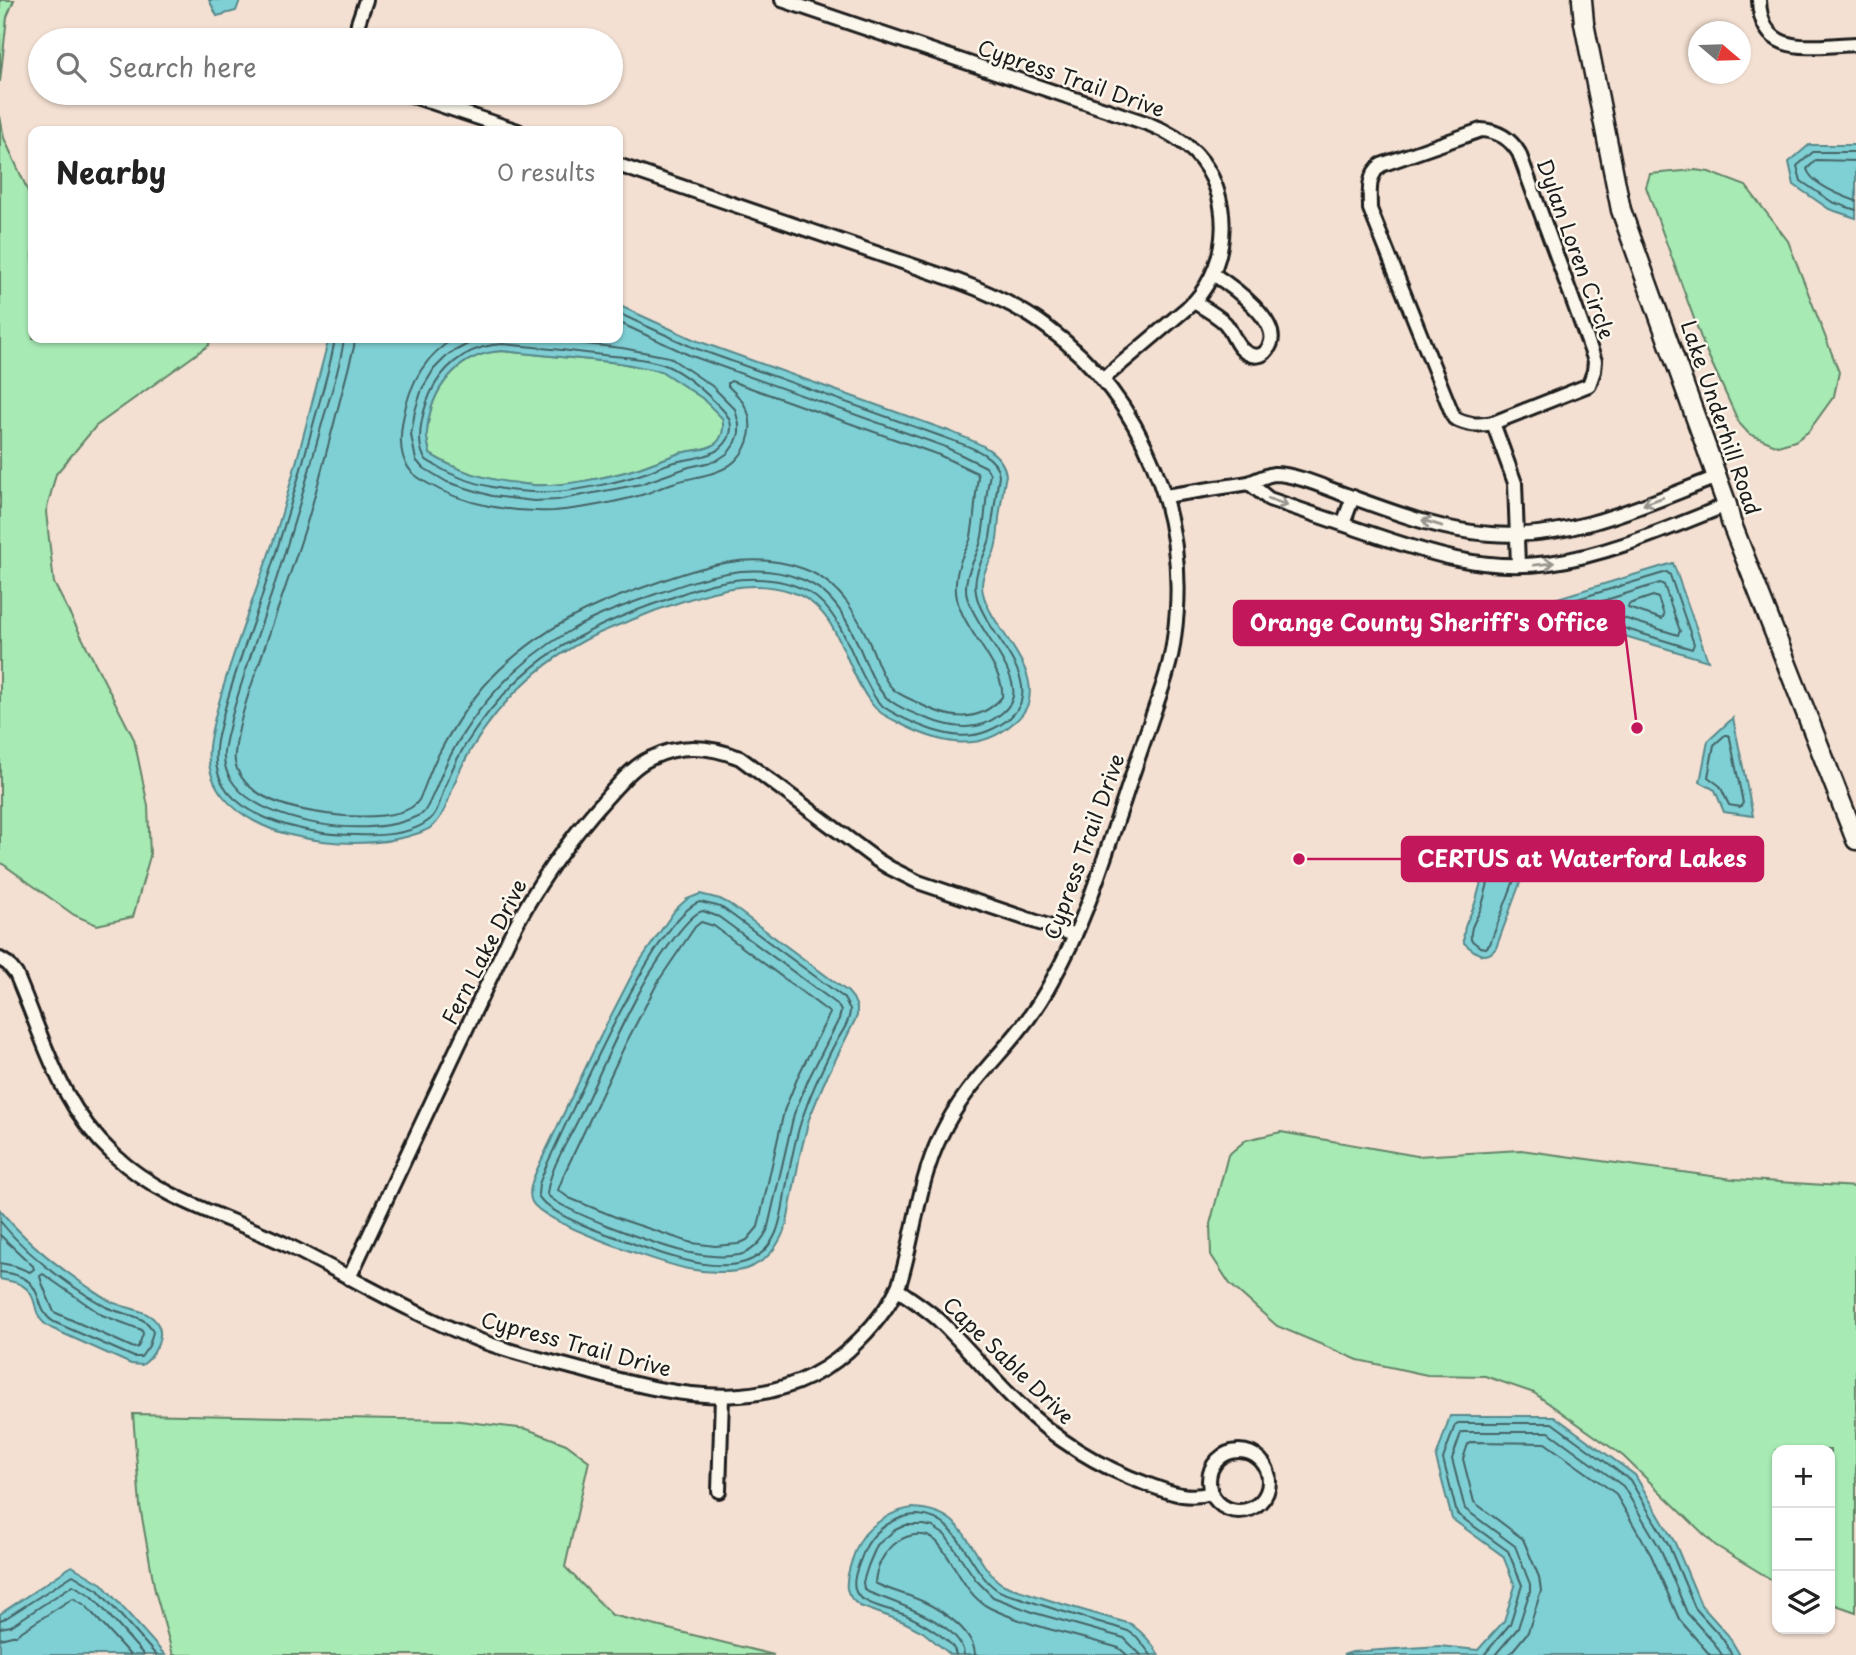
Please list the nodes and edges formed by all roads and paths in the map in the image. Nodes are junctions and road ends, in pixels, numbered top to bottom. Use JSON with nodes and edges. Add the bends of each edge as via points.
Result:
{"nodes":[{"id":1,"x":366,"y":0,"type":"edge"},
{"id":2,"x":782,"y":0,"type":"edge"},
{"id":3,"x":1582,"y":0,"type":"edge"},
{"id":4,"x":1759,"y":0,"type":"edge"},
{"id":5,"x":357,"y":28,"type":"edge"},
{"id":6,"x":1856,"y":44,"type":"edge"},
{"id":7,"x":440,"y":105,"type":"edge"},
{"id":8,"x":503,"y":126,"type":"edge"},
{"id":9,"x":623,"y":167,"type":"edge"},
{"id":10,"x":1213,"y":274,"type":"junction"},
{"id":11,"x":1194,"y":302,"type":"junction"},
{"id":12,"x":1103,"y":379,"type":"junction"},
{"id":13,"x":1493,"y":422,"type":"junction"},
{"id":14,"x":1717,"y":477,"type":"junction"},
{"id":15,"x":1249,"y":483,"type":"junction"},
{"id":16,"x":1165,"y":496,"type":"junction"},
{"id":17,"x":1353,"y":497,"type":"junction"},
{"id":18,"x":1727,"y":505,"type":"junction"},
{"id":19,"x":1343,"y":524,"type":"junction"},
{"id":20,"x":1518,"y":535,"type":"junction"},
{"id":21,"x":1518,"y":565,"type":"junction"},
{"id":22,"x":1856,"y":840,"type":"edge"},
{"id":23,"x":1075,"y":935,"type":"junction"},
{"id":24,"x":0,"y":959,"type":"edge"},
{"id":25,"x":349,"y":1278,"type":"junction"},
{"id":26,"x":897,"y":1289,"type":"junction"},
{"id":27,"x":722,"y":1396,"type":"junction"},
{"id":28,"x":719,"y":1490,"type":"dead end"},
{"id":29,"x":1211,"y":1493,"type":"junction"}],
"edges":[{"from":1,"to":5,"type":"street"},
{"from":2,"to":10,"type":"street","name":"Cypress Trail Drive","via":[[1149,124],[1180,140],[1201,160],[1219,196],[1223,231]]},
{"from":3,"to":14,"type":"street","name":"Lake Underhill Road","via":[[1621,211]]},
{"from":4,"to":6,"type":"street","via":[[1763,26],[1781,42],[1797,46]]},
{"from":7,"to":8,"type":"street"},
{"from":9,"to":12,"type":"street","name":"Cypress Trail Drive","via":[[982,290],[1047,327]]},
{"from":10,"to":11,"type":"street","name":"Cypress Trail Drive"},
{"from":10,"to":11,"type":"street","via":[[1257,309],[1270,331],[1268,349],[1259,355],[1243,351],[1226,324]]},
{"from":11,"to":12,"type":"street","name":"Cypress Trail Drive"},
{"from":12,"to":16,"type":"street","name":"Cypress Trail Drive","via":[[1136,428]]},
{"from":13,"to":13,"type":"street","name":"Dylan Loren Circle","via":[[1479,426],[1454,418],[1370,209],[1370,181],[1381,165],[1481,130],[1506,138],[1519,153],[1595,361],[1589,384]]},
{"from":13,"to":20,"type":"street","via":[[1516,483]]},
{"from":14,"to":18,"type":"street","name":"Lake Underhill Road"},
{"from":14,"to":20,"type":"street","one_way":true,"via":[[1587,525]]},
{"from":15,"to":16,"type":"street"},
{"from":15,"to":17,"type":"street","via":[[1276,474]]},
{"from":15,"to":19,"type":"street","one_way":true,"via":[[1266,498]]},
{"from":16,"to":23,"type":"street","name":"Cypress Trail Drive","via":[[1178,564],[1172,650]]},
{"from":17,"to":19,"type":"street"},
{"from":20,"to":17,"type":"street","one_way":true,"via":[[1445,527]]},
{"from":21,"to":18,"type":"street","one_way":true,"via":[[1599,553]]},
{"from":18,"to":22,"type":"street","name":"Lake Underhill Road"},
{"from":19,"to":21,"type":"street","via":[[1439,556]]},
{"from":20,"to":21,"type":"street"},
{"from":23,"to":25,"type":"street","name":"Fern Lake Drive","via":[[896,872],[733,755],[699,748],[650,758],[626,776],[583,824],[529,902]]},
{"from":23,"to":26,"type":"street","name":"Cypress Trail Drive","via":[[1032,1013],[968,1089],[943,1131],[926,1171]]},
{"from":24,"to":25,"type":"street","name":"Cypress Trail Drive","via":[[16,974],[67,1096],[94,1136],[116,1157],[175,1196]]},
{"from":25,"to":27,"type":"street","name":"Cypress Trail Drive","via":[[504,1348],[638,1385]]},
{"from":26,"to":27,"type":"street","name":"Cypress Trail Drive","via":[[862,1337],[831,1364],[782,1388]]},
{"from":26,"to":29,"type":"street","name":"Cape Sable Drive","via":[[937,1318],[1018,1404],[1070,1446],[1123,1475],[1174,1494]]},
{"from":27,"to":28,"type":"street"},
{"from":29,"to":29,"type":"street","via":[[1224,1508],[1249,1509],[1267,1491],[1265,1466],[1245,1452],[1228,1453],[1210,1471]]}]}
